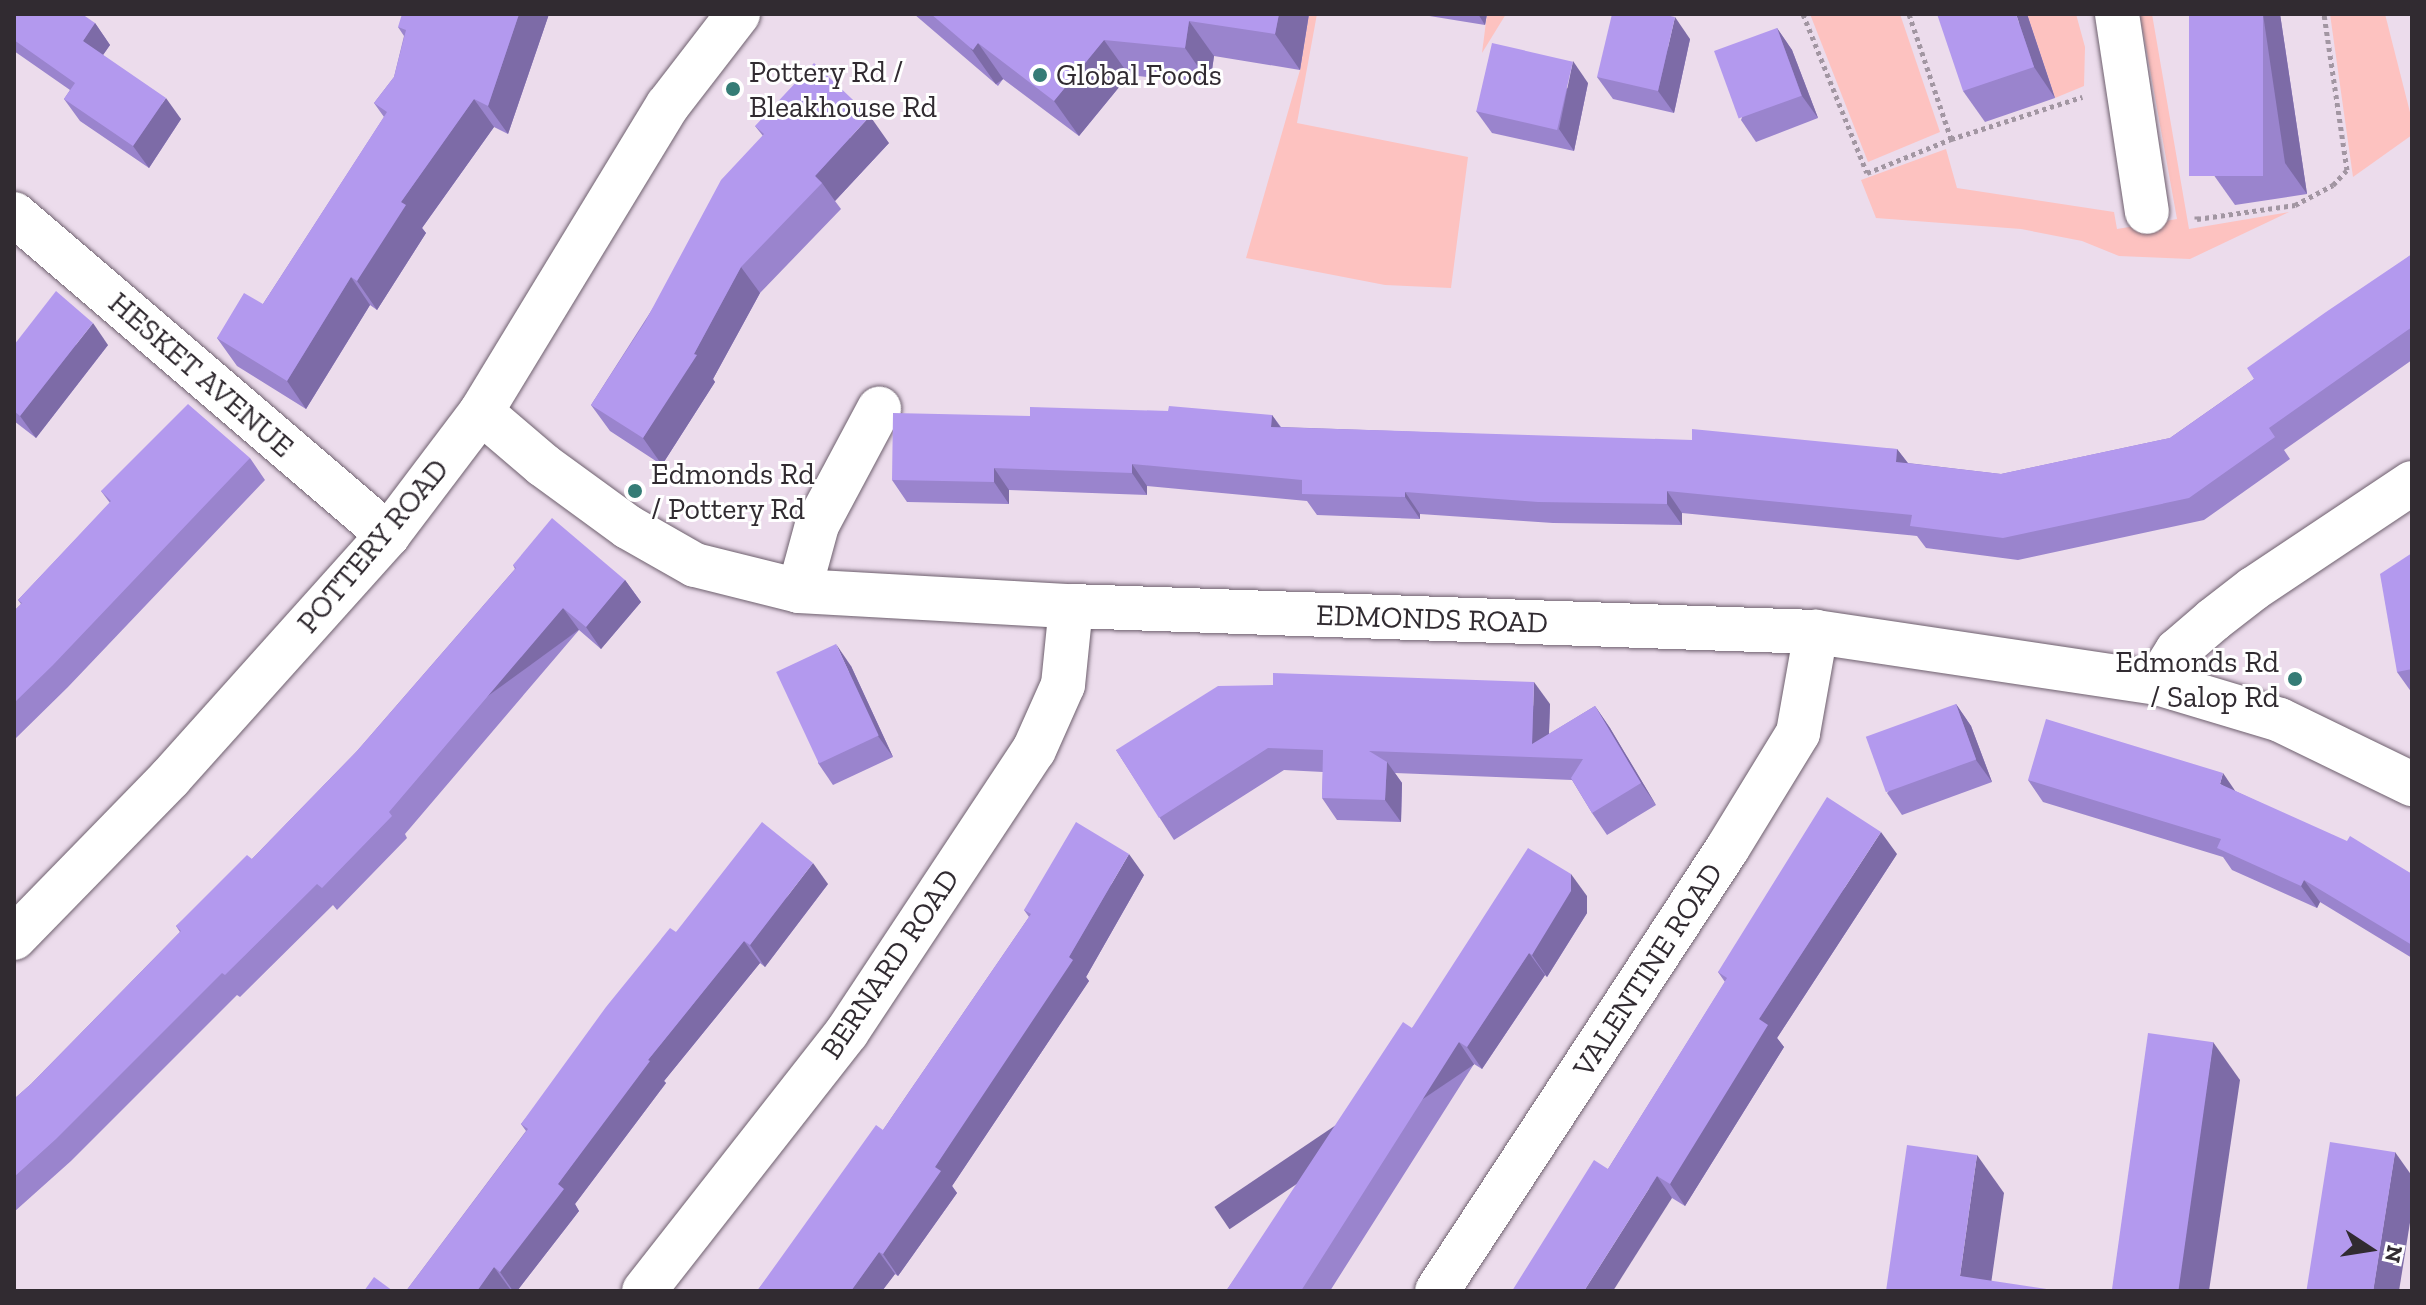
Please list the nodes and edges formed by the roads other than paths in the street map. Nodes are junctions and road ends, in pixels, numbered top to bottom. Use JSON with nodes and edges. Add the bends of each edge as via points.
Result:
{"nodes":[{"id":1,"x":698,"y":14,"type":"edge"},
{"id":2,"x":738,"y":14,"type":"edge"},
{"id":3,"x":2117,"y":14,"type":"edge"},
{"id":4,"x":668,"y":105,"type":"junction"},
{"id":5,"x":2147,"y":212,"type":"dead end"},
{"id":6,"x":14,"y":214,"type":"edge"},
{"id":7,"x":879,"y":409,"type":"dead end"},
{"id":8,"x":481,"y":412,"type":"junction"},
{"id":9,"x":2412,"y":483,"type":"edge"},
{"id":10,"x":388,"y":535,"type":"junction"},
{"id":11,"x":799,"y":591,"type":"junction"},
{"id":12,"x":1071,"y":606,"type":"junction"},
{"id":13,"x":1816,"y":632,"type":"junction"},
{"id":14,"x":2157,"y":683,"type":"junction"},
{"id":15,"x":2412,"y":784,"type":"edge"},
{"id":16,"x":14,"y":938,"type":"edge"},
{"id":17,"x":644,"y":1291,"type":"edge"},
{"id":18,"x":1437,"y":1291,"type":"edge"}],
"edges":[{"from":1,"to":4,"type":"street","name":"POTTERY ROAD"},
{"from":2,"to":4,"type":"street","name":"POTTERY ROAD"},
{"from":3,"to":5,"type":"street"},
{"from":4,"to":8,"type":"street","name":"POTTERY ROAD"},
{"from":6,"to":10,"type":"street","name":"HESKET AVENUE"},
{"from":7,"to":11,"type":"street","via":[[817,525]]},
{"from":8,"to":10,"type":"street","name":"POTTERY ROAD"},
{"from":8,"to":11,"type":"street","name":"EDMONDS ROAD","via":[[628,527],[695,565]]},
{"from":9,"to":14,"type":"street","via":[[2213,620],[2177,651]]},
{"from":10,"to":16,"type":"street","name":"POTTERY ROAD","via":[[170,778]]},
{"from":11,"to":12,"type":"street","name":"EDMONDS ROAD"},
{"from":12,"to":13,"type":"street","name":"EDMONDS ROAD"},
{"from":12,"to":17,"type":"street","name":"BERNARD ROAD","via":[[1063,685],[1034,750],[847,1032]]},
{"from":13,"to":14,"type":"street","name":"EDMONDS ROAD"},
{"from":13,"to":18,"type":"street","name":"VALENTINE ROAD","via":[[1798,733]]},
{"from":14,"to":15,"type":"street","name":"EDMONDS ROAD","via":[[2280,720]]}]}
